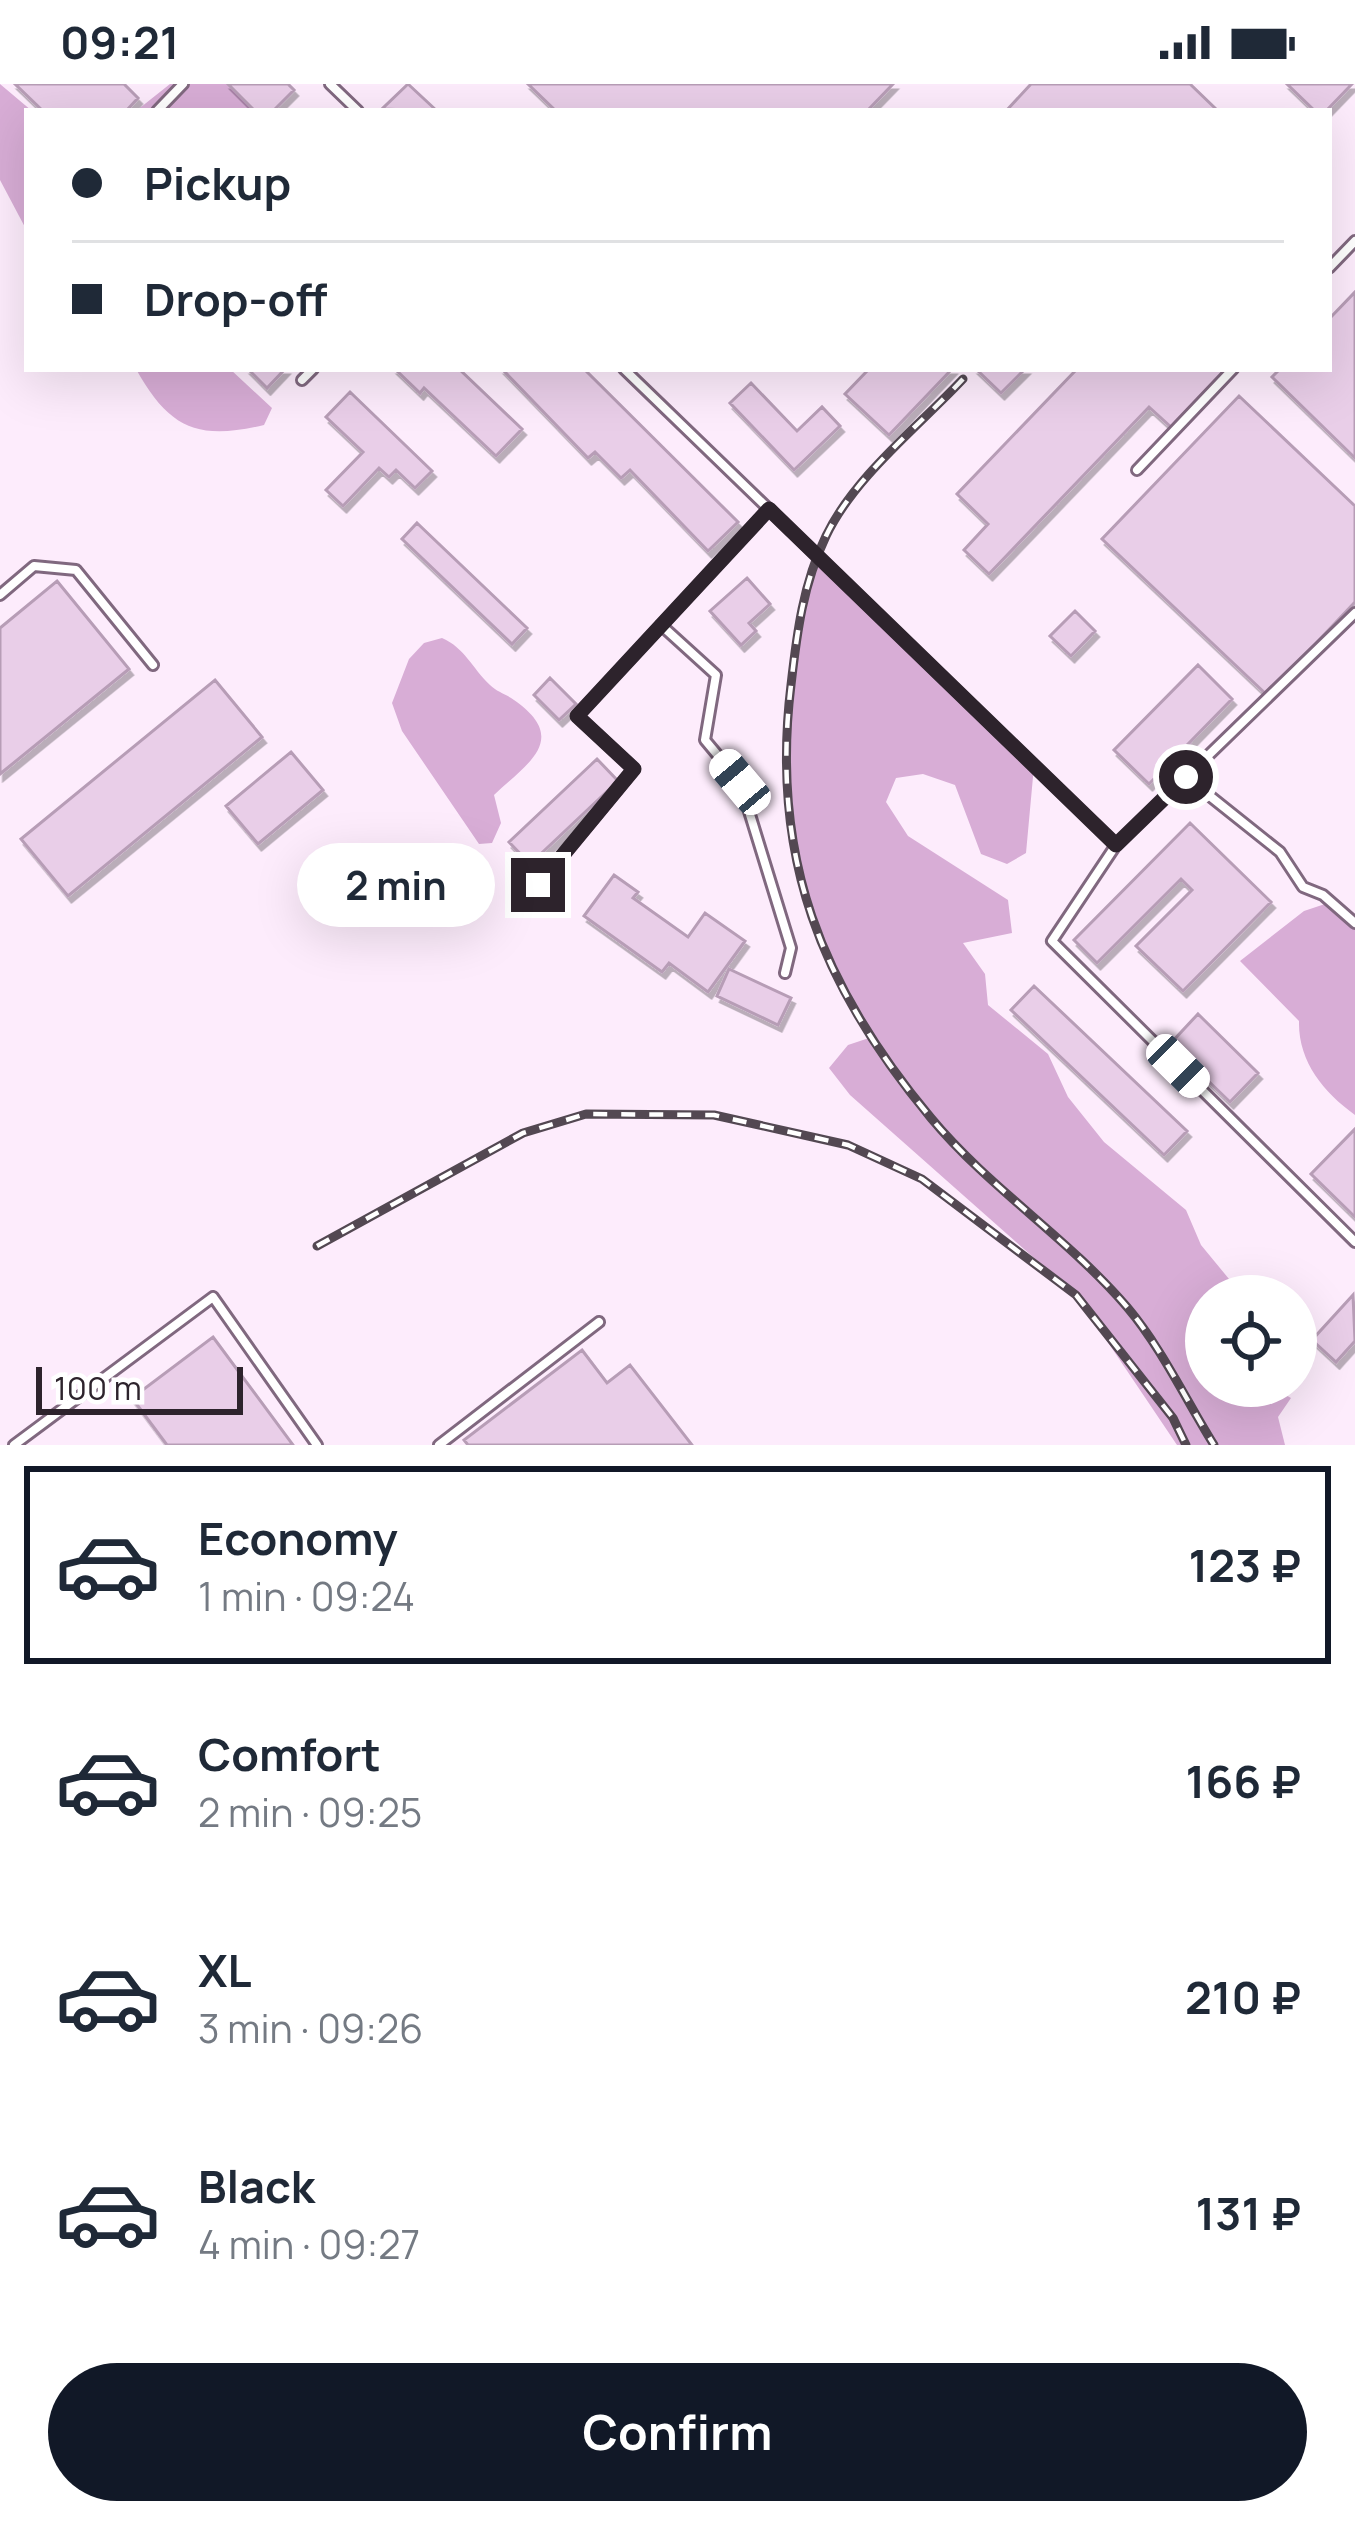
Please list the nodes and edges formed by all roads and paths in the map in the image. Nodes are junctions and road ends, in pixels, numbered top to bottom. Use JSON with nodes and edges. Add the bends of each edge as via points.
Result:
{"nodes":[{"id":1,"x":183,"y":84,"type":"edge"},
{"id":2,"x":330,"y":84,"type":"edge"},
{"id":3,"x":160,"y":108,"type":"edge"},
{"id":4,"x":355,"y":108,"type":"edge"},
{"id":5,"x":1355,"y":241,"type":"edge"},
{"id":6,"x":1332,"y":265,"type":"edge"},
{"id":7,"x":310,"y":372,"type":"edge"},
{"id":8,"x":628,"y":372,"type":"edge"},
{"id":9,"x":1230,"y":372,"type":"edge"},
{"id":10,"x":302,"y":380,"type":"dead end"},
{"id":11,"x":1137,"y":470,"type":"dead end"},
{"id":12,"x":769,"y":509,"type":"junction"},
{"id":13,"x":0,"y":595,"type":"edge"},
{"id":14,"x":1355,"y":613,"type":"edge"},
{"id":15,"x":661,"y":625,"type":"junction"},
{"id":16,"x":153,"y":665,"type":"dead end"},
{"id":17,"x":1186,"y":777,"type":"junction"},
{"id":18,"x":1116,"y":845,"type":"junction"},
{"id":19,"x":538,"y":885,"type":"dead end"},
{"id":20,"x":1355,"y":923,"type":"edge"},
{"id":21,"x":785,"y":973,"type":"dead end"},
{"id":22,"x":1355,"y":1241,"type":"edge"},
{"id":23,"x":599,"y":1322,"type":"dead end"},
{"id":24,"x":14,"y":1445,"type":"edge"},
{"id":25,"x":317,"y":1445,"type":"edge"},
{"id":26,"x":439,"y":1445,"type":"edge"}],
"edges":[{"from":1,"to":3,"type":"lane"},
{"from":2,"to":4,"type":"lane"},
{"from":5,"to":6,"type":"lane"},
{"from":7,"to":10,"type":"lane"},
{"from":8,"to":12,"type":"lane"},
{"from":9,"to":11,"type":"lane"},
{"from":12,"to":15,"type":"lane"},
{"from":12,"to":18,"type":"lane"},
{"from":13,"to":16,"type":"lane","via":[[34,566],[76,570]]},
{"from":14,"to":17,"type":"lane"},
{"from":15,"to":19,"type":"lane","via":[[577,716],[634,769]]},
{"from":15,"to":21,"type":"lane","via":[[716,675],[705,740],[746,797],[791,948]]},
{"from":17,"to":18,"type":"lane"},
{"from":17,"to":20,"type":"lane","via":[[1280,852],[1303,887]]},
{"from":18,"to":22,"type":"lane","via":[[1052,941]]},
{"from":23,"to":26,"type":"lane"},
{"from":24,"to":25,"type":"lane","via":[[213,1297]]}]}
